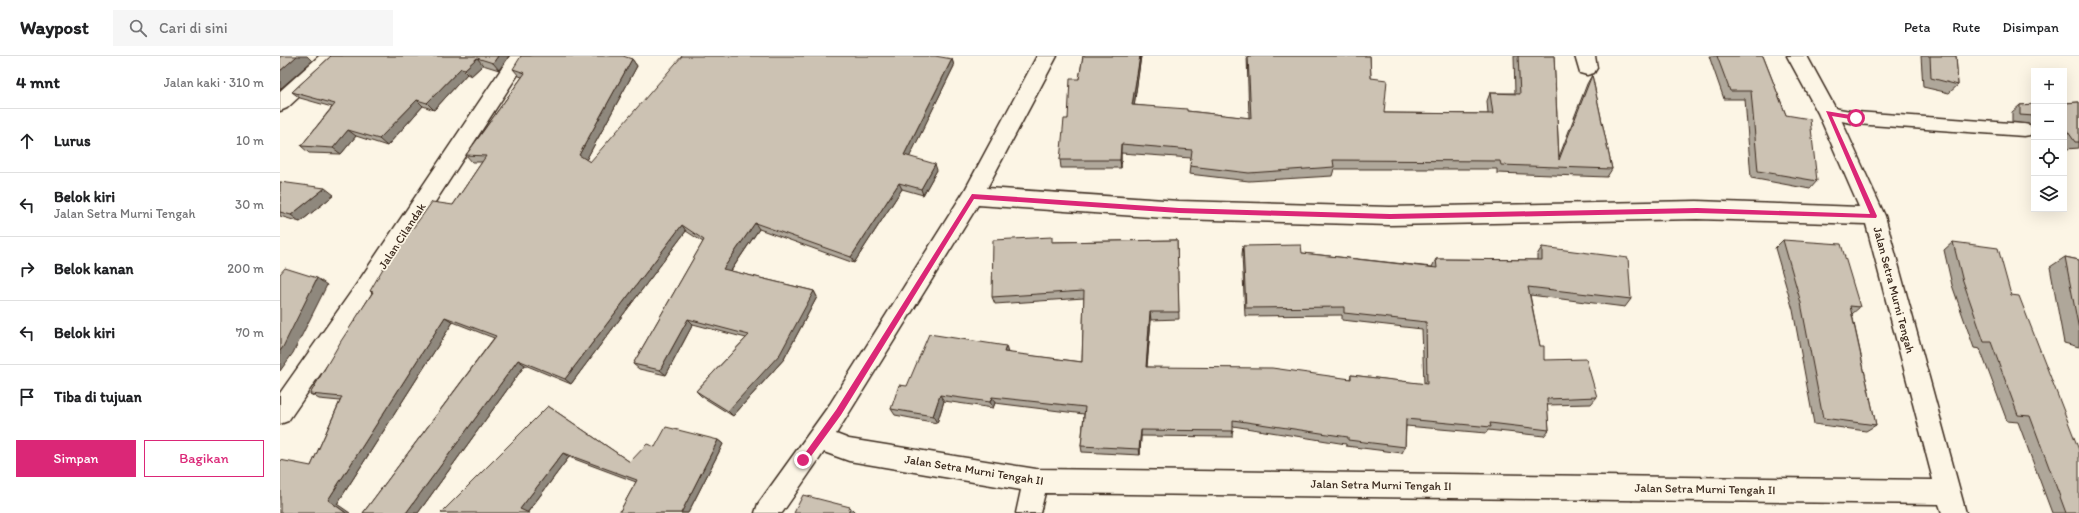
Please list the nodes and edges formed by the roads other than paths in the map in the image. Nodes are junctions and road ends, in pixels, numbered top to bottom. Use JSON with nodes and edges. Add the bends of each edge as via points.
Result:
{"nodes":[{"id":1,"x":330,"y":56,"type":"edge"},
{"id":2,"x":520,"y":56,"type":"edge"},
{"id":3,"x":1047,"y":56,"type":"edge"},
{"id":4,"x":1797,"y":56,"type":"edge"},
{"id":5,"x":280,"y":103,"type":"edge"},
{"id":6,"x":1828,"y":113,"type":"junction"},
{"id":7,"x":2024,"y":130,"type":"dead end"},
{"id":8,"x":972,"y":196,"type":"junction"},
{"id":9,"x":1874,"y":216,"type":"junction"},
{"id":10,"x":280,"y":413,"type":"edge"},
{"id":11,"x":818,"y":439,"type":"junction"},
{"id":12,"x":1036,"y":481,"type":"junction"},
{"id":13,"x":1951,"y":503,"type":"edge"},
{"id":14,"x":767,"y":513,"type":"edge"},
{"id":15,"x":1028,"y":513,"type":"edge"}],
"edges":[{"from":1,"to":5,"type":"street"},
{"from":2,"to":10,"type":"street","name":"Jalan Cilandak","via":[[364,292]]},
{"from":3,"to":8,"type":"street"},
{"from":4,"to":6,"type":"street","name":"Jalan Setra Murni Tengah"},
{"from":6,"to":7,"type":"lane","via":[[1856,118]]},
{"from":6,"to":9,"type":"street","name":"Jalan Setra Murni Tengah"},
{"from":8,"to":9,"type":"street","via":[[1179,210],[1390,216],[1697,210]]},
{"from":8,"to":11,"type":"street","via":[[838,412]]},
{"from":9,"to":13,"type":"street","name":"Jalan Setra Murni Tengah"},
{"from":11,"to":12,"type":"street","name":"Jalan Setra Murni Tengah II","via":[[850,450]]},
{"from":11,"to":14,"type":"street"},
{"from":12,"to":13,"type":"street","name":"Jalan Setra Murni Tengah II"},
{"from":12,"to":15,"type":"street"}]}
